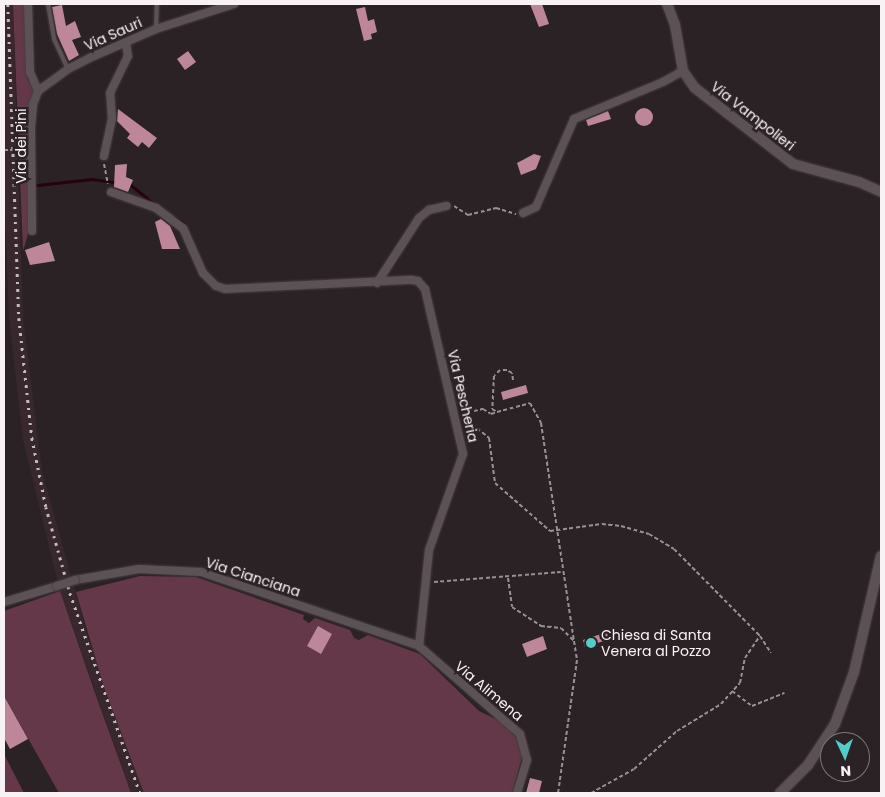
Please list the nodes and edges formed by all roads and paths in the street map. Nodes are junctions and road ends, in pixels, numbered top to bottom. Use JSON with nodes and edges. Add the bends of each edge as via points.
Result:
{"nodes":[{"id":1,"x":28,"y":4,"type":"edge"},
{"id":2,"x":48,"y":4,"type":"edge"},
{"id":3,"x":157,"y":4,"type":"edge"},
{"id":4,"x":234,"y":4,"type":"edge"},
{"id":5,"x":667,"y":4,"type":"edge"},
{"id":6,"x":156,"y":29,"type":"junction"},
{"id":7,"x":126,"y":43,"type":"junction"},
{"id":8,"x":68,"y":69,"type":"junction"},
{"id":9,"x":682,"y":71,"type":"junction"},
{"id":10,"x":38,"y":91,"type":"junction"},
{"id":11,"x":4,"y":150,"type":"edge"},
{"id":12,"x":18,"y":150,"type":"dead end"},
{"id":13,"x":104,"y":156,"type":"joint"},
{"id":14,"x":111,"y":192,"type":"joint"},
{"id":15,"x":881,"y":192,"type":"edge"},
{"id":16,"x":447,"y":206,"type":"joint"},
{"id":17,"x":523,"y":213,"type":"joint"},
{"id":18,"x":32,"y":231,"type":"dead end"},
{"id":19,"x":377,"y":283,"type":"junction"},
{"id":20,"x":513,"y":380,"type":"dead end"},
{"id":21,"x":497,"y":412,"type":"junction"},
{"id":22,"x":457,"y":415,"type":"junction"},
{"id":23,"x":557,"y":532,"type":"junction"},
{"id":24,"x":881,"y":556,"type":"edge"},
{"id":25,"x":561,"y":572,"type":"junction"},
{"id":26,"x":508,"y":578,"type":"junction"},
{"id":27,"x":424,"y":584,"type":"junction"},
{"id":28,"x":4,"y":602,"type":"edge"},
{"id":29,"x":760,"y":636,"type":"junction"},
{"id":30,"x":574,"y":641,"type":"junction"},
{"id":31,"x":419,"y":646,"type":"junction"},
{"id":32,"x":771,"y":653,"type":"dead end"},
{"id":33,"x":732,"y":691,"type":"junction"},
{"id":34,"x":785,"y":693,"type":"dead end"},
{"id":35,"x":517,"y":793,"type":"edge"},
{"id":36,"x":558,"y":793,"type":"edge"},
{"id":37,"x":591,"y":793,"type":"edge"},
{"id":38,"x":780,"y":793,"type":"edge"}],
"edges":[{"from":1,"to":10,"type":"street","name":"Via dei Pini","via":[[30,72]]},
{"from":2,"to":8,"type":"lane","via":[[54,39]]},
{"from":3,"to":6,"type":"lane"},
{"from":4,"to":6,"type":"street","name":"Via Sauri"},
{"from":5,"to":9,"type":"street","via":[[675,25]]},
{"from":6,"to":7,"type":"street","name":"Via Sauri"},
{"from":7,"to":8,"type":"street","name":"Via Sauri"},
{"from":7,"to":13,"type":"street","via":[[128,56],[110,93],[112,119]]},
{"from":8,"to":10,"type":"street","name":"Via Sauri"},
{"from":9,"to":15,"type":"street","name":"Via Vampolieri","via":[[695,88],[793,164],[859,182]]},
{"from":9,"to":17,"type":"street","via":[[574,119],[536,207]]},
{"from":10,"to":18,"type":"street","name":"Via dei Pini","via":[[31,129]]},
{"from":11,"to":12,"type":"path","bridge":true},
{"from":13,"to":14,"type":"path"},
{"from":14,"to":19,"type":"street","name":"Via Pescheria","via":[[156,208],[183,228],[200,268],[216,286],[225,289],[288,288]]},
{"from":16,"to":17,"type":"path","via":[[456,206],[468,215],[496,208]]},
{"from":16,"to":19,"type":"street","via":[[429,210],[419,218]]},
{"from":19,"to":22,"type":"street","name":"Via Pescheria","via":[[412,280],[418,281],[424,290]]},
{"from":20,"to":21,"type":"path","via":[[512,373],[507,370],[500,370],[494,376],[492,409]]},
{"from":21,"to":22,"type":"path","via":[[491,414],[483,409]]},
{"from":21,"to":23,"type":"path","via":[[530,403],[535,407],[544,435]]},
{"from":22,"to":23,"type":"path","via":[[489,438],[495,483],[550,531]]},
{"from":22,"to":27,"type":"street","name":"Via Pescheria","via":[[462,454],[434,534]]},
{"from":23,"to":25,"type":"path"},
{"from":23,"to":29,"type":"path","via":[[602,524],[649,534],[674,549]]},
{"from":24,"to":38,"type":"street","via":[[854,672],[834,724],[808,765]]},
{"from":25,"to":26,"type":"path"},
{"from":25,"to":30,"type":"path"},
{"from":26,"to":27,"type":"path"},
{"from":26,"to":30,"type":"path","via":[[512,607],[541,626],[561,628]]},
{"from":27,"to":31,"type":"street","name":"Via Pescheria"},
{"from":28,"to":31,"type":"street","name":"Via Cianciana","bridge":true,"via":[[75,580],[138,569],[201,572]]},
{"from":29,"to":32,"type":"path"},
{"from":29,"to":33,"type":"path","via":[[745,658],[744,674]]},
{"from":30,"to":36,"type":"path","via":[[578,660]]},
{"from":31,"to":35,"type":"street","name":"Via Alimena","via":[[520,734],[526,760]]},
{"from":33,"to":34,"type":"path","via":[[752,706]]},
{"from":33,"to":37,"type":"path","via":[[721,704],[677,731],[634,769]]}]}
